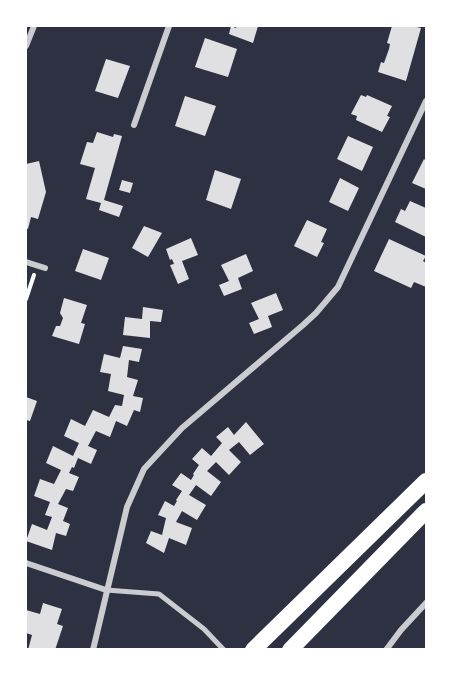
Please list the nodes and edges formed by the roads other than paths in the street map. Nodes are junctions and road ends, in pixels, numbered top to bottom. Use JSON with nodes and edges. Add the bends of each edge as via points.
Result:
{"nodes":[{"id":1,"x":34,"y":26,"type":"edge"},
{"id":2,"x":169,"y":26,"type":"edge"},
{"id":3,"x":26,"y":46,"type":"edge"},
{"id":4,"x":426,"y":101,"type":"edge"},
{"id":5,"x":134,"y":125,"type":"dead end"},
{"id":6,"x":26,"y":262,"type":"edge"},
{"id":7,"x":45,"y":268,"type":"dead end"},
{"id":8,"x":426,"y":481,"type":"edge"},
{"id":9,"x":426,"y":511,"type":"edge"},
{"id":10,"x":26,"y":563,"type":"edge"},
{"id":11,"x":106,"y":590,"type":"junction"},
{"id":12,"x":426,"y":603,"type":"edge"},
{"id":13,"x":93,"y":650,"type":"edge"},
{"id":14,"x":224,"y":650,"type":"edge"},
{"id":15,"x":254,"y":650,"type":"edge"},
{"id":16,"x":290,"y":650,"type":"edge"},
{"id":17,"x":386,"y":650,"type":"edge"}],
"edges":[{"from":1,"to":3,"type":"street"},
{"from":2,"to":5,"type":"street"},
{"from":4,"to":11,"type":"street","via":[[338,288],[303,325],[182,428],[144,469],[127,507]]},
{"from":6,"to":7,"type":"street"},
{"from":8,"to":15,"type":"highway"},
{"from":9,"to":16,"type":"highway"},
{"from":10,"to":11,"type":"street"},
{"from":11,"to":13,"type":"street"},
{"from":11,"to":14,"type":"street","via":[[159,594]]},
{"from":12,"to":17,"type":"street"}]}
